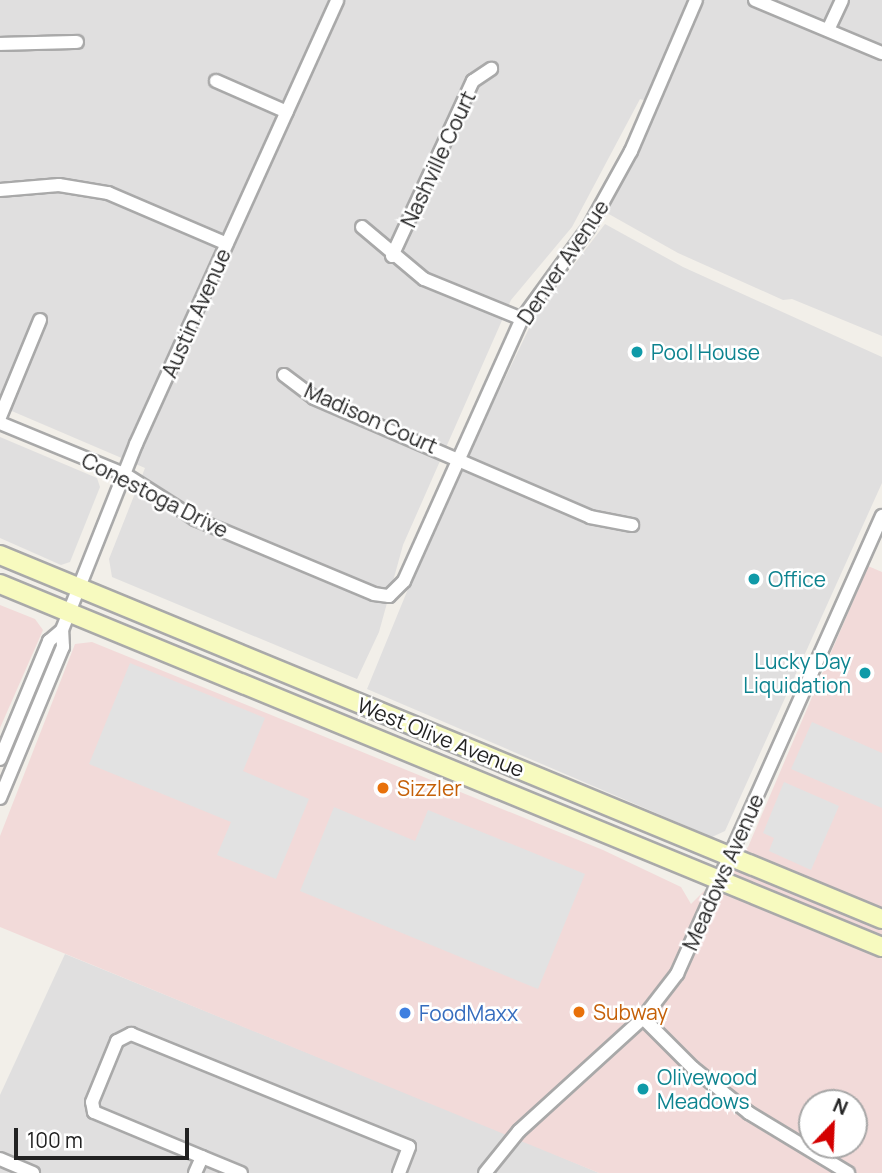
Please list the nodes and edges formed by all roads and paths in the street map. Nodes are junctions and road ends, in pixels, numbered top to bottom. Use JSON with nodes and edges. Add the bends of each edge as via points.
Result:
{"nodes":[{"id":1,"x":337,"y":0,"type":"edge"},
{"id":2,"x":696,"y":0,"type":"edge"},
{"id":3,"x":755,"y":0,"type":"edge"},
{"id":4,"x":842,"y":0,"type":"edge"},
{"id":5,"x":828,"y":30,"type":"junction"},
{"id":6,"x":77,"y":42,"type":"dead end"},
{"id":7,"x":0,"y":44,"type":"edge"},
{"id":8,"x":882,"y":53,"type":"edge"},
{"id":9,"x":491,"y":69,"type":"dead end"},
{"id":10,"x":216,"y":81,"type":"dead end"},
{"id":11,"x":287,"y":113,"type":"junction"},
{"id":12,"x":0,"y":190,"type":"edge"},
{"id":13,"x":362,"y":227,"type":"dead end"},
{"id":14,"x":227,"y":244,"type":"junction"},
{"id":15,"x":392,"y":256,"type":"junction"},
{"id":16,"x":522,"y":319,"type":"junction"},
{"id":17,"x":40,"y":320,"type":"dead end"},
{"id":18,"x":284,"y":375,"type":"dead end"},
{"id":19,"x":0,"y":417,"type":"edge"},
{"id":20,"x":0,"y":423,"type":"edge"},
{"id":21,"x":460,"y":457,"type":"junction"},
{"id":22,"x":125,"y":475,"type":"junction"},
{"id":23,"x":882,"y":516,"type":"edge"},
{"id":24,"x":632,"y":525,"type":"dead end"},
{"id":25,"x":0,"y":555,"type":"edge"},
{"id":26,"x":0,"y":584,"type":"edge"},
{"id":27,"x":79,"y":587,"type":"junction"},
{"id":28,"x":389,"y":596,"type":"joint"},
{"id":29,"x":66,"y":622,"type":"junction"},
{"id":30,"x":26,"y":697,"type":"junction"},
{"id":31,"x":0,"y":759,"type":"edge"},
{"id":32,"x":6,"y":767,"type":"edge"},
{"id":33,"x":0,"y":779,"type":"edge"},
{"id":34,"x":0,"y":798,"type":"edge"},
{"id":35,"x":731,"y":857,"type":"junction"},
{"id":36,"x":720,"y":879,"type":"junction"},
{"id":37,"x":882,"y":919,"type":"edge"},
{"id":38,"x":882,"y":947,"type":"edge"},
{"id":39,"x":643,"y":1018,"type":"junction"},
{"id":40,"x":202,"y":1157,"type":"junction"},
{"id":41,"x":0,"y":1158,"type":"edge"},
{"id":42,"x":33,"y":1173,"type":"edge"},
{"id":43,"x":195,"y":1173,"type":"edge"},
{"id":44,"x":241,"y":1173,"type":"edge"},
{"id":45,"x":399,"y":1173,"type":"edge"},
{"id":46,"x":485,"y":1173,"type":"edge"},
{"id":47,"x":848,"y":1173,"type":"edge"}],
"edges":[{"from":1,"to":11,"type":"street","name":"Austin Avenue"},
{"from":2,"to":16,"type":"street","name":"Denver Avenue","via":[[621,169],[589,227]]},
{"from":3,"to":5,"type":"street"},
{"from":4,"to":5,"type":"street"},
{"from":5,"to":8,"type":"street"},
{"from":6,"to":7,"type":"street"},
{"from":9,"to":15,"type":"street","name":"Nashville Court","via":[[473,81]]},
{"from":10,"to":11,"type":"street"},
{"from":11,"to":14,"type":"street","name":"Austin Avenue"},
{"from":12,"to":14,"type":"street","via":[[59,185],[108,193]]},
{"from":13,"to":15,"type":"street"},
{"from":14,"to":22,"type":"street","name":"Austin Avenue"},
{"from":15,"to":16,"type":"street","via":[[424,279]]},
{"from":16,"to":21,"type":"street","name":"Denver Avenue"},
{"from":17,"to":19,"type":"street"},
{"from":18,"to":21,"type":"street","name":"Madison Court","via":[[314,398]]},
{"from":20,"to":22,"type":"street","name":"Conestoga Drive"},
{"from":21,"to":24,"type":"street","name":"Madison Court","via":[[590,517]]},
{"from":21,"to":28,"type":"street","name":"Denver Avenue","via":[[404,582]]},
{"from":22,"to":27,"type":"street","name":"Austin Avenue"},
{"from":22,"to":28,"type":"street","name":"Conestoga Drive","via":[[195,519],[374,594]]},
{"from":23,"to":35,"type":"street","name":"Meadows Avenue"},
{"from":25,"to":27,"type":"main road","name":"West Olive Avenue"},
{"from":26,"to":29,"type":"main road","name":"West Olive Avenue"},
{"from":27,"to":29,"type":"street","name":"Austin Avenue"},
{"from":27,"to":35,"type":"main road","name":"West Olive Avenue"},
{"from":29,"to":30,"type":"street","name":"Austin Avenue","via":[[49,641]]},
{"from":29,"to":32,"type":"street","name":"Austin Avenue","via":[[63,647]]},
{"from":29,"to":36,"type":"main road","name":"West Olive Avenue"},
{"from":30,"to":31,"type":"street","name":"Austin Avenue"},
{"from":30,"to":32,"type":"street","via":[[28,713]]},
{"from":32,"to":33,"type":"street"},
{"from":32,"to":34,"type":"street","name":"Austin Avenue"},
{"from":35,"to":36,"type":"street","name":"Meadows Avenue"},
{"from":35,"to":37,"type":"main road","name":"West Olive Avenue"},
{"from":36,"to":38,"type":"main road","name":"West Olive Avenue"},
{"from":36,"to":39,"type":"street","name":"Meadows Avenue","via":[[677,974]]},
{"from":39,"to":46,"type":"street","name":"Meadows Avenue","via":[[519,1131]]},
{"from":39,"to":47,"type":"street","via":[[693,1068],[749,1113]]},
{"from":40,"to":43,"type":"street"},
{"from":40,"to":44,"type":"street"},
{"from":40,"to":45,"type":"street","via":[[94,1112],[92,1102],[117,1041],[131,1034],[409,1147]]},
{"from":41,"to":42,"type":"street"}]}
